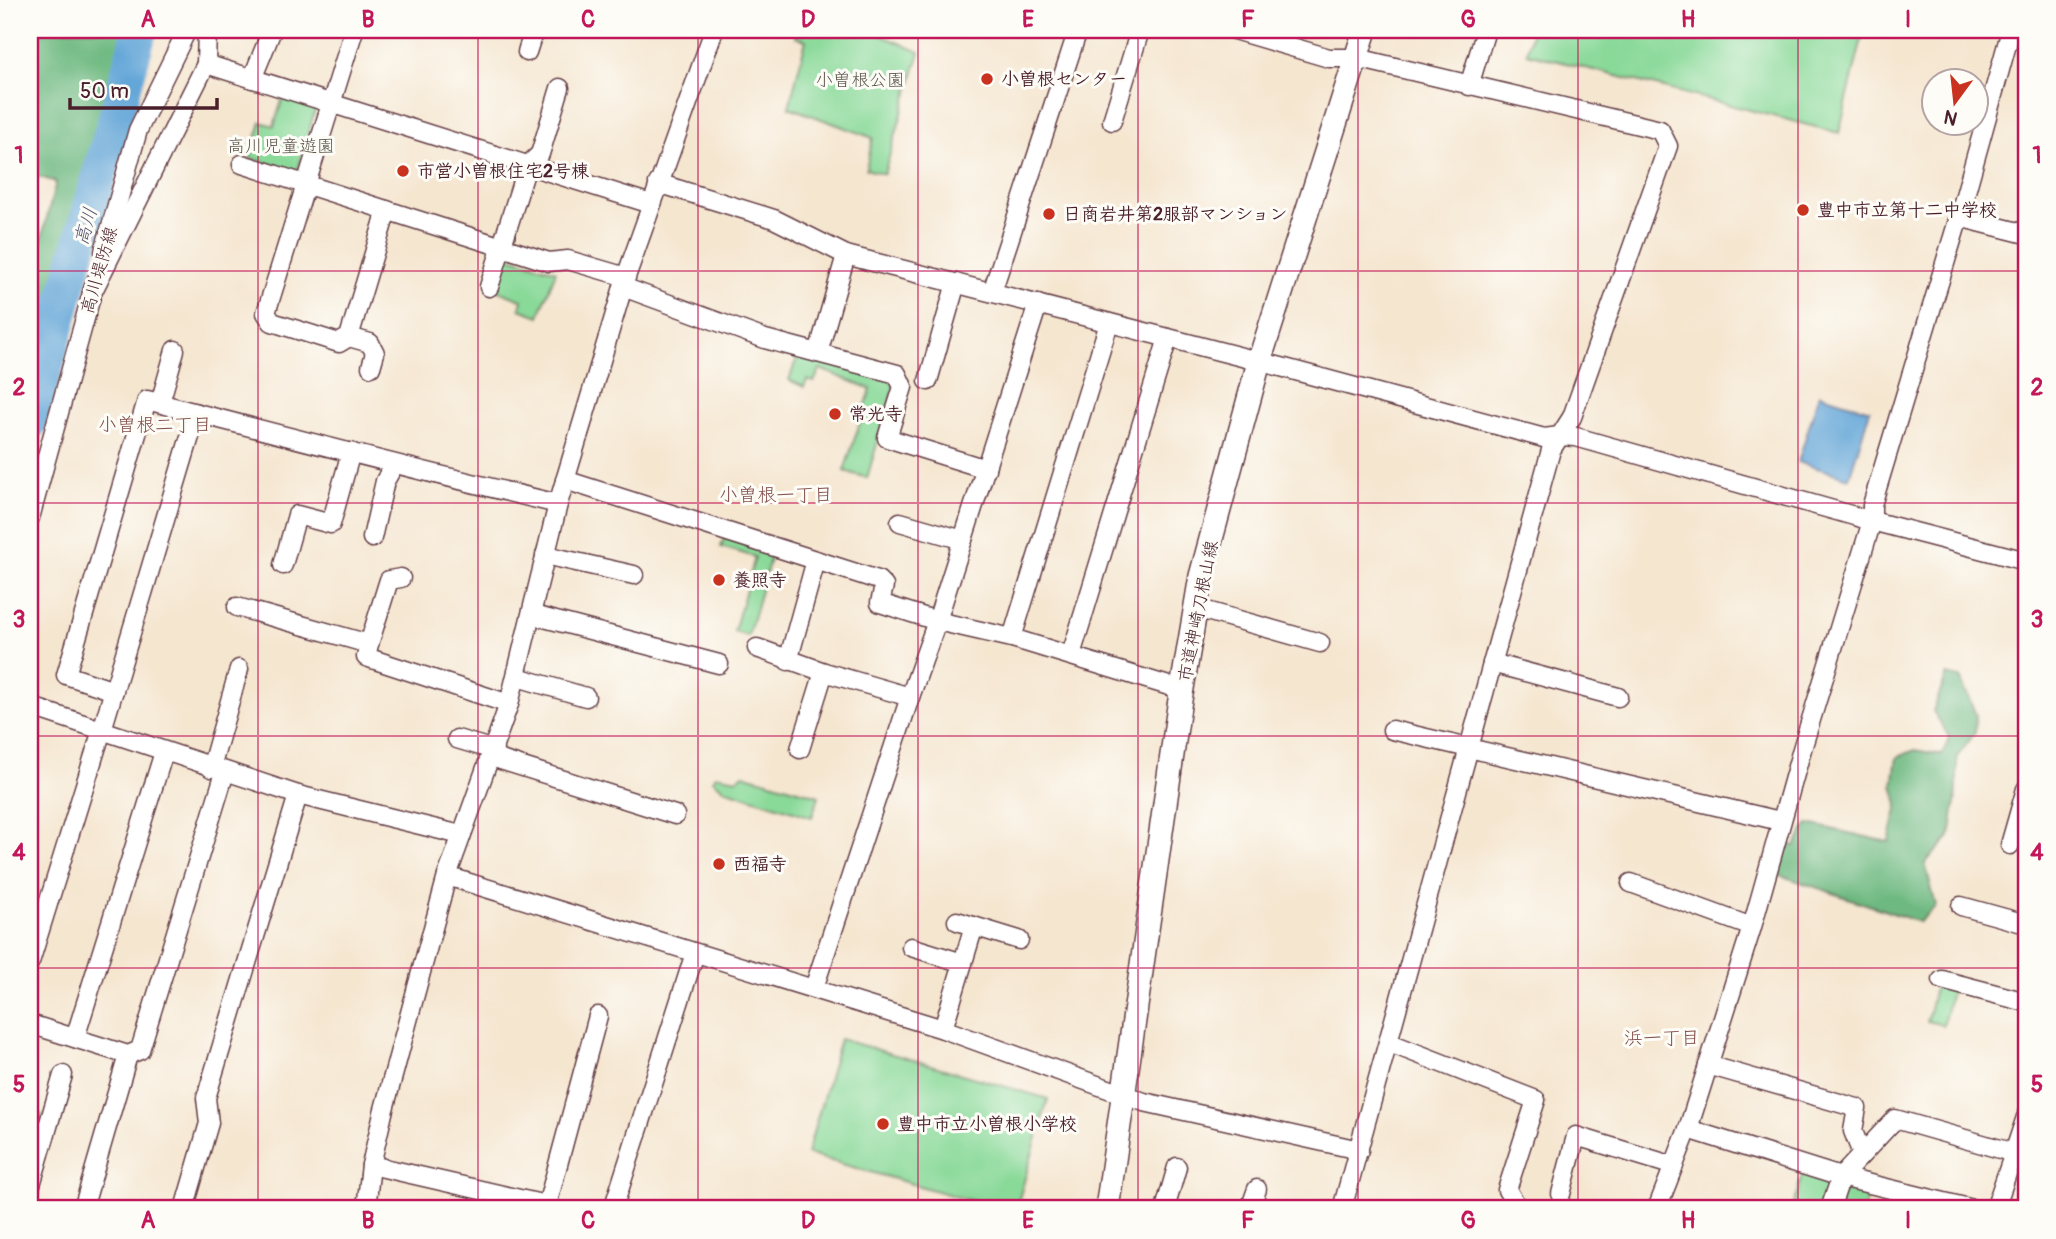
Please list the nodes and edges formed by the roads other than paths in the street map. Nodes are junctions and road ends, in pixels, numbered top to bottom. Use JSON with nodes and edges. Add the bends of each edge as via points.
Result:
{"nodes":[{"id":1,"x":187,"y":30,"type":"edge"},
{"id":2,"x":206,"y":30,"type":"edge"},
{"id":3,"x":272,"y":30,"type":"edge"},
{"id":4,"x":354,"y":30,"type":"edge"},
{"id":5,"x":534,"y":30,"type":"edge"},
{"id":6,"x":714,"y":30,"type":"edge"},
{"id":7,"x":1079,"y":30,"type":"edge"},
{"id":8,"x":1140,"y":30,"type":"edge"},
{"id":9,"x":1234,"y":30,"type":"edge"},
{"id":10,"x":1365,"y":30,"type":"edge"},
{"id":11,"x":1486,"y":30,"type":"edge"},
{"id":12,"x":2011,"y":30,"type":"edge"},
{"id":13,"x":1265,"y":34,"type":"edge"},
{"id":14,"x":527,"y":52,"type":"dead end"},
{"id":15,"x":1357,"y":58,"type":"junction"},
{"id":16,"x":206,"y":64,"type":"junction"},
{"id":17,"x":252,"y":79,"type":"junction"},
{"id":18,"x":1469,"y":86,"type":"junction"},
{"id":19,"x":560,"y":88,"type":"dead end"},
{"id":20,"x":330,"y":104,"type":"junction"},
{"id":21,"x":1112,"y":121,"type":"dead end"},
{"id":22,"x":242,"y":164,"type":"dead end"},
{"id":23,"x":527,"y":166,"type":"junction"},
{"id":24,"x":658,"y":183,"type":"junction"},
{"id":25,"x":305,"y":184,"type":"junction"},
{"id":26,"x":651,"y":204,"type":"junction"},
{"id":27,"x":387,"y":210,"type":"junction"},
{"id":28,"x":1959,"y":217,"type":"junction"},
{"id":29,"x":2026,"y":234,"type":"edge"},
{"id":30,"x":502,"y":247,"type":"junction"},
{"id":31,"x":846,"y":255,"type":"junction"},
{"id":32,"x":625,"y":282,"type":"junction"},
{"id":33,"x":956,"y":283,"type":"junction"},
{"id":34,"x":489,"y":287,"type":"dead end"},
{"id":35,"x":992,"y":292,"type":"junction"},
{"id":36,"x":92,"y":293,"type":"junction"},
{"id":37,"x":1038,"y":304,"type":"junction"},
{"id":38,"x":1109,"y":323,"type":"junction"},
{"id":39,"x":349,"y":338,"type":"junction"},
{"id":40,"x":1168,"y":338,"type":"junction"},
{"id":41,"x":175,"y":351,"type":"dead end"},
{"id":42,"x":818,"y":353,"type":"junction"},
{"id":43,"x":1259,"y":362,"type":"junction"},
{"id":44,"x":371,"y":367,"type":"dead end"},
{"id":45,"x":928,"y":382,"type":"dead end"},
{"id":46,"x":160,"y":403,"type":"junction"},
{"id":47,"x":197,"y":413,"type":"junction"},
{"id":48,"x":1560,"y":436,"type":"junction"},
{"id":49,"x":351,"y":452,"type":"junction"},
{"id":50,"x":394,"y":465,"type":"junction"},
{"id":51,"x":986,"y":469,"type":"junction"},
{"id":52,"x":565,"y":480,"type":"junction"},
{"id":53,"x":558,"y":504,"type":"junction"},
{"id":54,"x":30,"y":518,"type":"edge"},
{"id":55,"x":1872,"y":521,"type":"junction"},
{"id":56,"x":900,"y":522,"type":"dead end"},
{"id":57,"x":372,"y":538,"type":"dead end"},
{"id":58,"x":963,"y":540,"type":"junction"},
{"id":59,"x":545,"y":555,"type":"junction"},
{"id":60,"x":816,"y":560,"type":"junction"},
{"id":61,"x":2026,"y":561,"type":"edge"},
{"id":62,"x":283,"y":565,"type":"dead end"},
{"id":63,"x":634,"y":575,"type":"dead end"},
{"id":64,"x":401,"y":578,"type":"dead end"},
{"id":65,"x":237,"y":607,"type":"dead end"},
{"id":66,"x":1196,"y":608,"type":"junction"},
{"id":67,"x":533,"y":615,"type":"junction"},
{"id":68,"x":937,"y":621,"type":"junction"},
{"id":69,"x":1012,"y":638,"type":"junction"},
{"id":70,"x":1320,"y":643,"type":"dead end"},
{"id":71,"x":369,"y":645,"type":"junction"},
{"id":72,"x":757,"y":648,"type":"dead end"},
{"id":73,"x":1071,"y":655,"type":"junction"},
{"id":74,"x":788,"y":661,"type":"junction"},
{"id":75,"x":1492,"y":663,"type":"junction"},
{"id":76,"x":719,"y":664,"type":"dead end"},
{"id":77,"x":239,"y":669,"type":"dead end"},
{"id":78,"x":824,"y":672,"type":"junction"},
{"id":79,"x":517,"y":677,"type":"junction"},
{"id":80,"x":1182,"y":690,"type":"junction"},
{"id":81,"x":114,"y":691,"type":"junction"},
{"id":82,"x":586,"y":697,"type":"dead end"},
{"id":83,"x":910,"y":697,"type":"junction"},
{"id":84,"x":1618,"y":697,"type":"dead end"},
{"id":85,"x":509,"y":704,"type":"junction"},
{"id":86,"x":32,"y":708,"type":"dead end"},
{"id":87,"x":102,"y":730,"type":"junction"},
{"id":88,"x":1392,"y":730,"type":"dead end"},
{"id":89,"x":457,"y":739,"type":"dead end"},
{"id":90,"x":800,"y":750,"type":"dead end"},
{"id":91,"x":1467,"y":750,"type":"junction"},
{"id":92,"x":164,"y":752,"type":"junction"},
{"id":93,"x":492,"y":754,"type":"junction"},
{"id":94,"x":218,"y":770,"type":"junction"},
{"id":95,"x":2026,"y":789,"type":"edge"},
{"id":96,"x":298,"y":794,"type":"junction"},
{"id":97,"x":675,"y":815,"type":"dead end"},
{"id":98,"x":1780,"y":821,"type":"junction"},
{"id":99,"x":461,"y":835,"type":"junction"},
{"id":100,"x":2010,"y":845,"type":"dead end"},
{"id":101,"x":447,"y":876,"type":"junction"},
{"id":102,"x":1631,"y":883,"type":"dead end"},
{"id":103,"x":1961,"y":906,"type":"dead end"},
{"id":104,"x":2026,"y":923,"type":"edge"},
{"id":105,"x":1752,"y":927,"type":"junction"},
{"id":106,"x":1018,"y":940,"type":"dead end"},
{"id":107,"x":911,"y":947,"type":"dead end"},
{"id":108,"x":695,"y":953,"type":"junction"},
{"id":109,"x":30,"y":962,"type":"edge"},
{"id":110,"x":963,"y":963,"type":"junction"},
{"id":111,"x":1942,"y":980,"type":"dead end"},
{"id":112,"x":814,"y":988,"type":"junction"},
{"id":113,"x":2026,"y":1002,"type":"edge"},
{"id":114,"x":598,"y":1016,"type":"dead end"},
{"id":115,"x":30,"y":1024,"type":"edge"},
{"id":116,"x":943,"y":1029,"type":"junction"},
{"id":117,"x":75,"y":1038,"type":"junction"},
{"id":118,"x":1390,"y":1043,"type":"junction"},
{"id":119,"x":128,"y":1055,"type":"junction"},
{"id":120,"x":1708,"y":1065,"type":"junction"},
{"id":121,"x":63,"y":1075,"type":"dead end"},
{"id":122,"x":1124,"y":1095,"type":"junction"},
{"id":123,"x":2026,"y":1117,"type":"edge"},
{"id":124,"x":1688,"y":1129,"type":"junction"},
{"id":125,"x":1359,"y":1150,"type":"junction"},
{"id":126,"x":2014,"y":1153,"type":"junction"},
{"id":127,"x":1862,"y":1154,"type":"junction"},
{"id":128,"x":371,"y":1165,"type":"junction"},
{"id":129,"x":1674,"y":1166,"type":"junction"},
{"id":130,"x":1177,"y":1167,"type":"dead end"},
{"id":131,"x":1841,"y":1177,"type":"junction"},
{"id":132,"x":30,"y":1188,"type":"edge"},
{"id":133,"x":1257,"y":1189,"type":"dead end"},
{"id":134,"x":1561,"y":1194,"type":"dead end"},
{"id":135,"x":546,"y":1207,"type":"edge"},
{"id":136,"x":83,"y":1209,"type":"edge"},
{"id":137,"x":184,"y":1209,"type":"edge"},
{"id":138,"x":363,"y":1209,"type":"edge"},
{"id":139,"x":613,"y":1209,"type":"edge"},
{"id":140,"x":1107,"y":1209,"type":"edge"},
{"id":141,"x":1165,"y":1209,"type":"edge"},
{"id":142,"x":1250,"y":1209,"type":"edge"},
{"id":143,"x":1342,"y":1209,"type":"edge"},
{"id":144,"x":1519,"y":1209,"type":"edge"},
{"id":145,"x":1657,"y":1209,"type":"edge"},
{"id":146,"x":1830,"y":1209,"type":"edge"},
{"id":147,"x":1973,"y":1209,"type":"edge"},
{"id":148,"x":1995,"y":1209,"type":"edge"}],
"edges":[{"from":1,"to":36,"type":"street","name":"高川堤防線","via":[[138,130]]},
{"from":2,"to":16,"type":"street"},
{"from":3,"to":17,"type":"street"},
{"from":4,"to":20,"type":"street"},
{"from":5,"to":14,"type":"street"},
{"from":6,"to":24,"type":"street"},
{"from":7,"to":35,"type":"street"},
{"from":8,"to":21,"type":"street"},
{"from":9,"to":13,"type":"street"},
{"from":10,"to":15,"type":"street","name":"市道神崎刀根山線"},
{"from":11,"to":18,"type":"street"},
{"from":12,"to":28,"type":"street"},
{"from":13,"to":15,"type":"street","via":[[1329,58]]},
{"from":15,"to":18,"type":"street"},
{"from":15,"to":43,"type":"street","name":"市道神崎刀根山線"},
{"from":16,"to":17,"type":"street"},
{"from":16,"to":36,"type":"street"},
{"from":17,"to":20,"type":"street"},
{"from":18,"to":48,"type":"street","via":[[1660,130],[1668,146],[1572,416]]},
{"from":19,"to":23,"type":"street","via":[[540,154]]},
{"from":20,"to":23,"type":"street"},
{"from":20,"to":25,"type":"street"},
{"from":22,"to":25,"type":"street"},
{"from":23,"to":26,"type":"street"},
{"from":23,"to":30,"type":"street"},
{"from":24,"to":26,"type":"street"},
{"from":24,"to":31,"type":"street","via":[[774,219]]},
{"from":25,"to":27,"type":"street"},
{"from":25,"to":39,"type":"street","via":[[266,313],[272,322],[339,343]]},
{"from":26,"to":32,"type":"street"},
{"from":27,"to":30,"type":"street"},
{"from":27,"to":39,"type":"street"},
{"from":28,"to":29,"type":"street"},
{"from":28,"to":55,"type":"street","via":[[1872,505]]},
{"from":30,"to":32,"type":"street","via":[[549,262],[568,260]]},
{"from":30,"to":34,"type":"street"},
{"from":31,"to":33,"type":"street"},
{"from":31,"to":42,"type":"street"},
{"from":32,"to":42,"type":"street","via":[[765,339]]},
{"from":32,"to":52,"type":"street"},
{"from":33,"to":35,"type":"street"},
{"from":33,"to":45,"type":"street"},
{"from":35,"to":37,"type":"street"},
{"from":36,"to":54,"type":"street","name":"高川堤防線"},
{"from":37,"to":38,"type":"street"},
{"from":37,"to":51,"type":"street"},
{"from":38,"to":40,"type":"street"},
{"from":38,"to":69,"type":"street"},
{"from":39,"to":44,"type":"street","via":[[370,343],[375,353]]},
{"from":40,"to":43,"type":"street"},
{"from":40,"to":73,"type":"street"},
{"from":41,"to":46,"type":"street"},
{"from":42,"to":51,"type":"street","via":[[897,374],[903,387],[887,438]]},
{"from":43,"to":48,"type":"street","via":[[1544,438]]},
{"from":43,"to":66,"type":"street","name":"市道神崎刀根山線"},
{"from":46,"to":47,"type":"street"},
{"from":46,"to":81,"type":"street","via":[[147,400],[66,675]]},
{"from":47,"to":49,"type":"street"},
{"from":47,"to":81,"type":"street"},
{"from":48,"to":55,"type":"street"},
{"from":48,"to":75,"type":"street","via":[[1551,450]]},
{"from":49,"to":50,"type":"street"},
{"from":49,"to":62,"type":"street","via":[[331,524],[297,515]]},
{"from":50,"to":53,"type":"street"},
{"from":50,"to":57,"type":"street","via":[[385,481]]},
{"from":51,"to":58,"type":"street"},
{"from":52,"to":53,"type":"street"},
{"from":52,"to":60,"type":"street"},
{"from":53,"to":59,"type":"street"},
{"from":55,"to":61,"type":"street"},
{"from":55,"to":98,"type":"street"},
{"from":56,"to":58,"type":"street"},
{"from":58,"to":68,"type":"street"},
{"from":59,"to":63,"type":"street"},
{"from":59,"to":67,"type":"street"},
{"from":60,"to":68,"type":"street","via":[[878,580],[884,586],[880,603]]},
{"from":60,"to":74,"type":"street"},
{"from":64,"to":71,"type":"street","via":[[389,580]]},
{"from":65,"to":71,"type":"street"},
{"from":66,"to":70,"type":"street"},
{"from":66,"to":80,"type":"street","name":"市道神崎刀根山線"},
{"from":67,"to":76,"type":"street"},
{"from":67,"to":79,"type":"street"},
{"from":68,"to":69,"type":"street"},
{"from":68,"to":83,"type":"street"},
{"from":69,"to":73,"type":"street"},
{"from":71,"to":85,"type":"street","via":[[366,657]]},
{"from":72,"to":74,"type":"street"},
{"from":73,"to":80,"type":"street"},
{"from":74,"to":78,"type":"street"},
{"from":75,"to":84,"type":"street"},
{"from":75,"to":91,"type":"street"},
{"from":77,"to":94,"type":"street"},
{"from":78,"to":83,"type":"street"},
{"from":78,"to":90,"type":"street"},
{"from":79,"to":82,"type":"street"},
{"from":79,"to":85,"type":"street"},
{"from":80,"to":122,"type":"street","name":"市道神崎刀根山線"},
{"from":81,"to":87,"type":"street"},
{"from":83,"to":112,"type":"street"},
{"from":85,"to":93,"type":"street"},
{"from":86,"to":87,"type":"street"},
{"from":87,"to":92,"type":"street"},
{"from":87,"to":109,"type":"street"},
{"from":88,"to":91,"type":"street"},
{"from":89,"to":93,"type":"street"},
{"from":91,"to":98,"type":"street"},
{"from":91,"to":118,"type":"street"},
{"from":92,"to":94,"type":"street"},
{"from":92,"to":117,"type":"street"},
{"from":93,"to":97,"type":"street"},
{"from":93,"to":99,"type":"street"},
{"from":94,"to":96,"type":"street"},
{"from":94,"to":119,"type":"street","via":[[140,1050]]},
{"from":95,"to":100,"type":"street"},
{"from":96,"to":99,"type":"street"},
{"from":96,"to":137,"type":"street","via":[[206,1098],[209,1123]]},
{"from":98,"to":105,"type":"street"},
{"from":99,"to":101,"type":"street"},
{"from":101,"to":108,"type":"street"},
{"from":101,"to":128,"type":"street"},
{"from":102,"to":105,"type":"street"},
{"from":103,"to":104,"type":"street"},
{"from":105,"to":120,"type":"street"},
{"from":106,"to":110,"type":"street","via":[[966,924]]},
{"from":107,"to":110,"type":"street"},
{"from":108,"to":112,"type":"street"},
{"from":108,"to":139,"type":"street"},
{"from":110,"to":116,"type":"street"},
{"from":111,"to":113,"type":"street"},
{"from":112,"to":116,"type":"street"},
{"from":114,"to":135,"type":"street"},
{"from":115,"to":117,"type":"street"},
{"from":116,"to":122,"type":"street"},
{"from":117,"to":119,"type":"street"},
{"from":118,"to":125,"type":"street"},
{"from":118,"to":144,"type":"street","via":[[1536,1100],[1507,1190]]},
{"from":119,"to":136,"type":"street"},
{"from":120,"to":124,"type":"street"},
{"from":120,"to":127,"type":"street","via":[[1857,1108],[1853,1131]]},
{"from":121,"to":132,"type":"street"},
{"from":122,"to":125,"type":"street"},
{"from":122,"to":140,"type":"street","name":"市道神崎刀根山線"},
{"from":123,"to":126,"type":"street"},
{"from":124,"to":129,"type":"street"},
{"from":124,"to":131,"type":"street"},
{"from":125,"to":143,"type":"street"},
{"from":126,"to":127,"type":"street","via":[[1895,1119]]},
{"from":126,"to":148,"type":"street"},
{"from":127,"to":131,"type":"street"},
{"from":128,"to":135,"type":"street"},
{"from":128,"to":138,"type":"street"},
{"from":129,"to":134,"type":"street","via":[[1576,1136]]},
{"from":129,"to":145,"type":"street"},
{"from":130,"to":141,"type":"street"},
{"from":131,"to":146,"type":"street"},
{"from":131,"to":147,"type":"street"},
{"from":133,"to":142,"type":"street"}]}
